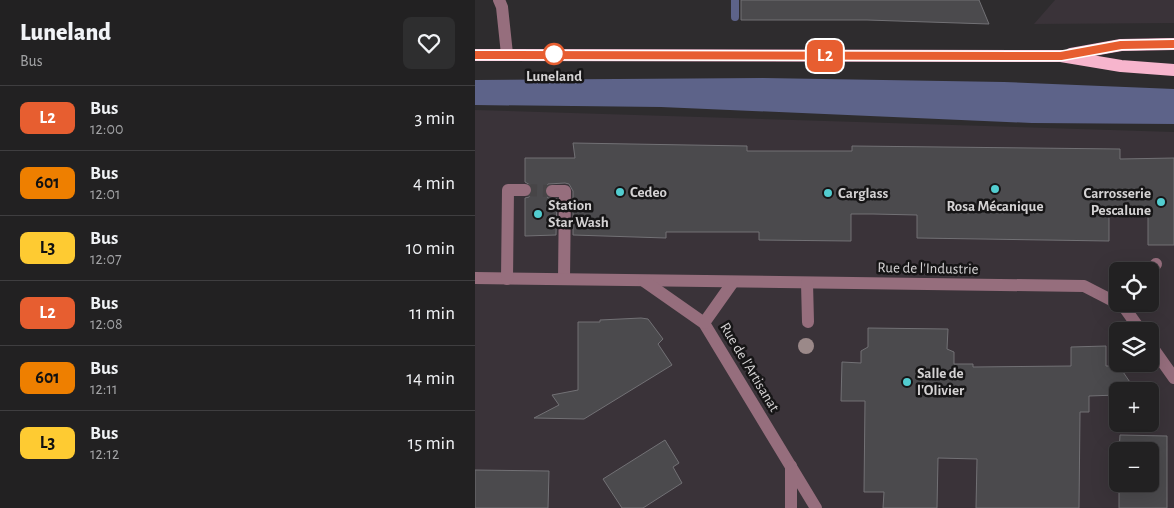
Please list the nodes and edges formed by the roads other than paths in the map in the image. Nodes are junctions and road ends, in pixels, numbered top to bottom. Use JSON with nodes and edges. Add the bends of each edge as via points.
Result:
{"nodes":[{"id":1,"x":499,"y":0,"type":"edge"},
{"id":2,"x":1174,"y":44,"type":"edge"},
{"id":3,"x":507,"y":54,"type":"junction"},
{"id":4,"x":475,"y":55,"type":"edge"},
{"id":5,"x":1061,"y":56,"type":"junction"},
{"id":6,"x":1174,"y":70,"type":"edge"},
{"id":7,"x":525,"y":190,"type":"tunnel mouth"},
{"id":8,"x":552,"y":191,"type":"tunnel mouth"},
{"id":9,"x":475,"y":278,"type":"edge"},
{"id":10,"x":507,"y":279,"type":"junction"},
{"id":11,"x":563,"y":279,"type":"junction"},
{"id":12,"x":643,"y":281,"type":"junction"},
{"id":13,"x":733,"y":282,"type":"junction"},
{"id":14,"x":807,"y":283,"type":"junction"},
{"id":15,"x":1109,"y":298,"type":"edge"},
{"id":16,"x":808,"y":322,"type":"dead end"},
{"id":17,"x":704,"y":323,"type":"junction"},
{"id":18,"x":1159,"y":357,"type":"edge"},
{"id":19,"x":1174,"y":378,"type":"edge"},
{"id":20,"x":791,"y":466,"type":"junction"},
{"id":21,"x":791,"y":508,"type":"edge"},
{"id":22,"x":817,"y":508,"type":"edge"}],
"edges":[{"from":1,"to":3,"type":"street"},
{"from":2,"to":5,"type":"main road","via":[[1121,45]]},
{"from":3,"to":4,"type":"main road"},
{"from":3,"to":5,"type":"main road"},
{"from":5,"to":6,"type":"main road","via":[[1121,66]]},
{"from":7,"to":10,"type":"street","via":[[508,190]]},
{"from":8,"to":11,"type":"street","via":[[565,191]]},
{"from":9,"to":10,"type":"street","name":"Rue de l'Industrie"},
{"from":10,"to":11,"type":"street","name":"Rue de l'Industrie"},
{"from":11,"to":12,"type":"street","name":"Rue de l'Industrie"},
{"from":12,"to":13,"type":"street","name":"Rue de l'Industrie"},
{"from":12,"to":17,"type":"street","name":"Rue de l'Artisanat"},
{"from":13,"to":14,"type":"street","name":"Rue de l'Industrie"},
{"from":13,"to":17,"type":"street"},
{"from":14,"to":15,"type":"street","name":"Rue de l'Industrie","via":[[1084,286]]},
{"from":14,"to":16,"type":"street"},
{"from":17,"to":20,"type":"street","name":"Rue de l'Artisanat"},
{"from":18,"to":19,"type":"street"},
{"from":20,"to":21,"type":"street"},
{"from":20,"to":22,"type":"street","name":"Rue de l'Artisanat"}]}
